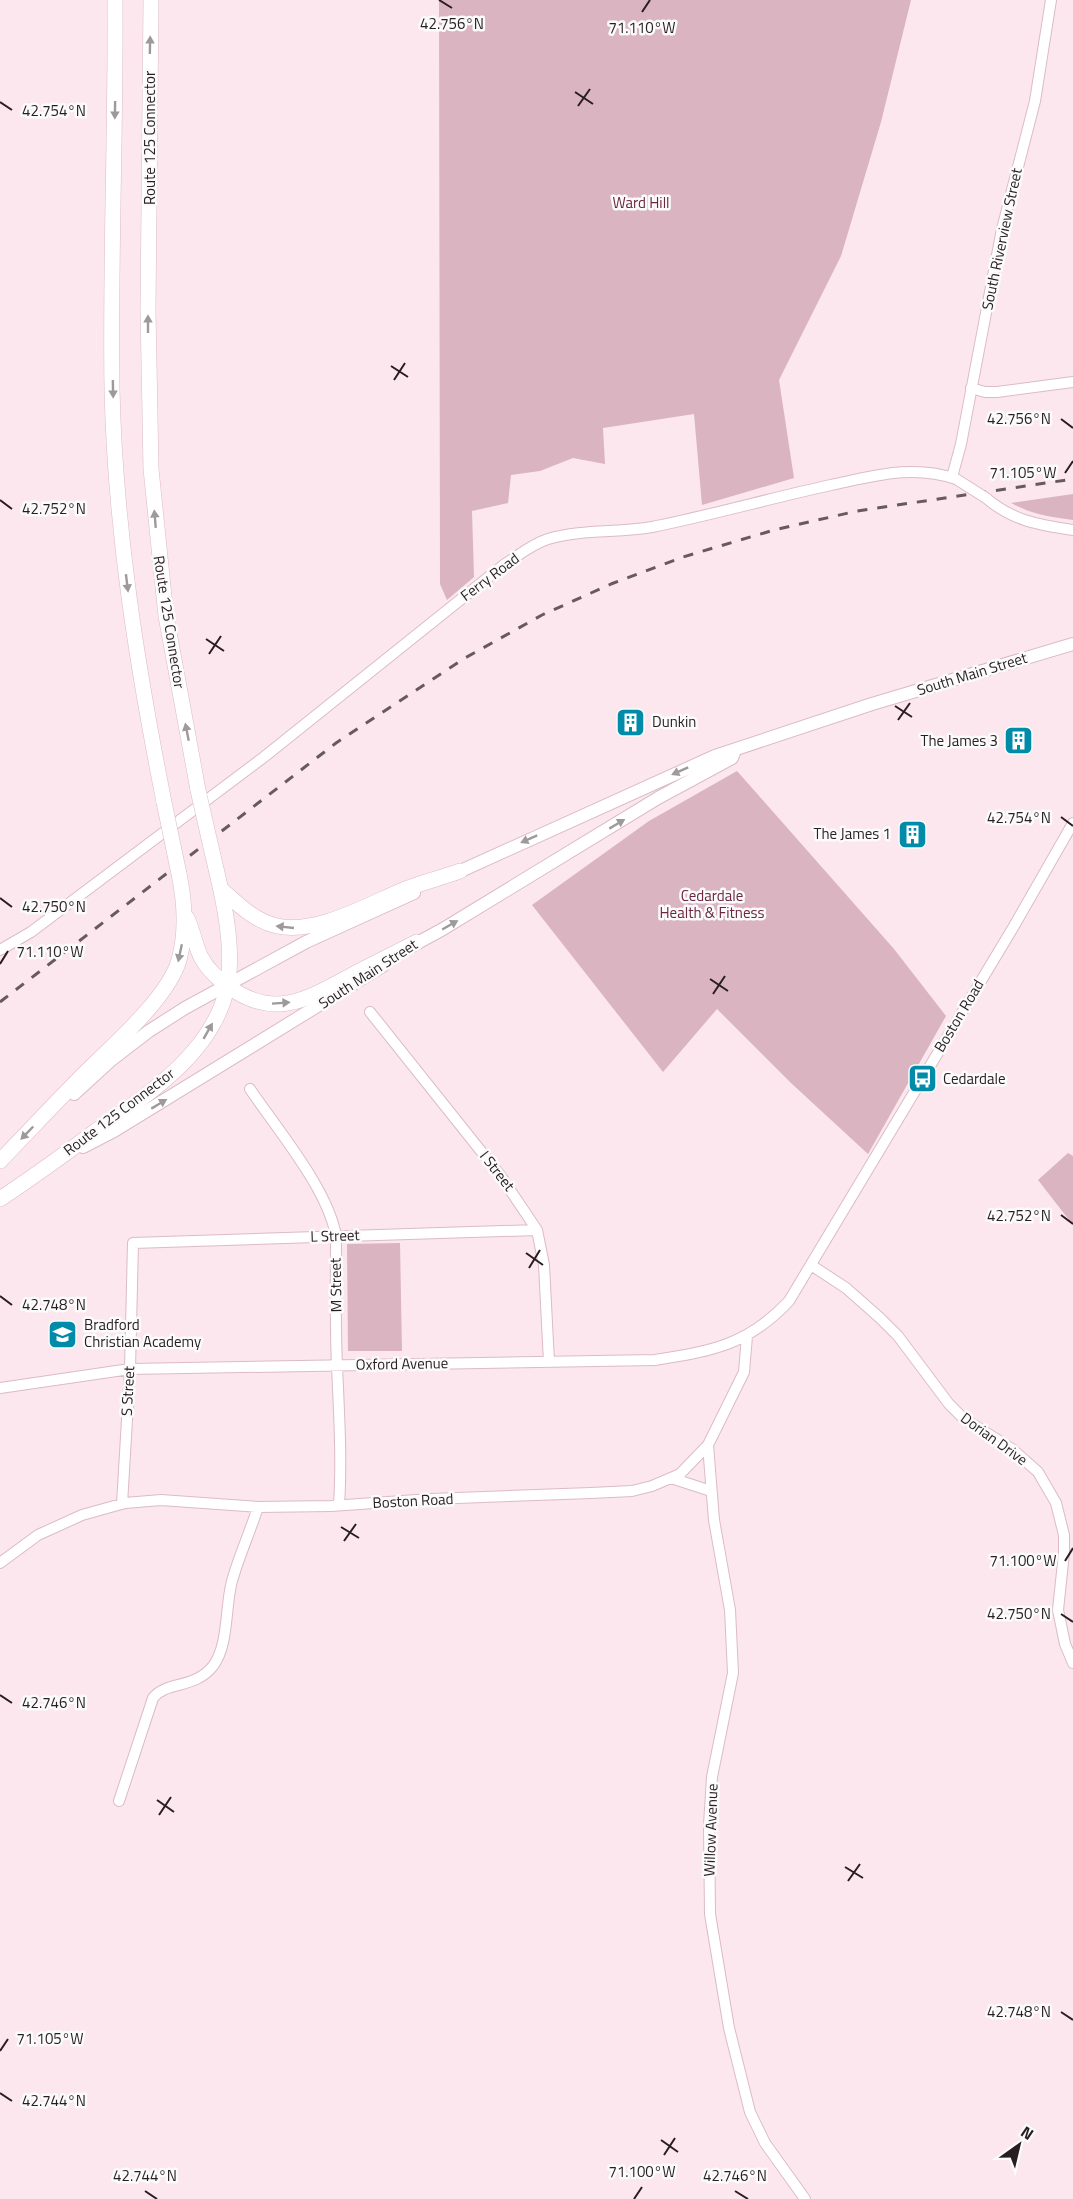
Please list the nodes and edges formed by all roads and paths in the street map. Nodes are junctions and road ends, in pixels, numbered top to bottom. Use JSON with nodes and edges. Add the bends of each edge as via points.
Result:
{"nodes":[{"id":1,"x":110,"y":0,"type":"edge"},
{"id":2,"x":115,"y":0,"type":"edge"},
{"id":3,"x":151,"y":0,"type":"edge"},
{"id":4,"x":1051,"y":0,"type":"edge"},
{"id":5,"x":115,"y":30,"type":"junction"},
{"id":6,"x":1073,"y":382,"type":"edge"},
{"id":7,"x":971,"y":388,"type":"junction"},
{"id":8,"x":954,"y":478,"type":"junction"},
{"id":9,"x":1073,"y":530,"type":"edge"},
{"id":10,"x":1073,"y":644,"type":"edge"},
{"id":11,"x":735,"y":750,"type":"junction"},
{"id":12,"x":1073,"y":823,"type":"edge"},
{"id":13,"x":460,"y":871,"type":"junction"},
{"id":14,"x":221,"y":889,"type":"junction"},
{"id":15,"x":185,"y":912,"type":"junction"},
{"id":16,"x":417,"y":942,"type":"junction"},
{"id":17,"x":0,"y":950,"type":"edge"},
{"id":18,"x":227,"y":986,"type":"junction"},
{"id":19,"x":370,"y":1012,"type":"dead end"},
{"id":20,"x":249,"y":1089,"type":"dead end"},
{"id":21,"x":54,"y":1106,"type":"junction"},
{"id":22,"x":0,"y":1161,"type":"edge"},
{"id":23,"x":52,"y":1163,"type":"junction"},
{"id":24,"x":0,"y":1199,"type":"edge"},
{"id":25,"x":537,"y":1230,"type":"junction"},
{"id":26,"x":336,"y":1236,"type":"junction"},
{"id":27,"x":133,"y":1243,"type":"joint"},
{"id":28,"x":812,"y":1265,"type":"junction"},
{"id":29,"x":789,"y":1301,"type":"joint"},
{"id":30,"x":747,"y":1336,"type":"junction"},
{"id":31,"x":549,"y":1362,"type":"junction"},
{"id":32,"x":337,"y":1365,"type":"junction"},
{"id":33,"x":130,"y":1369,"type":"junction"},
{"id":34,"x":0,"y":1388,"type":"edge"},
{"id":35,"x":708,"y":1445,"type":"junction"},
{"id":36,"x":671,"y":1478,"type":"junction"},
{"id":37,"x":711,"y":1491,"type":"junction"},
{"id":38,"x":122,"y":1504,"type":"junction"},
{"id":39,"x":339,"y":1506,"type":"junction"},
{"id":40,"x":258,"y":1507,"type":"junction"},
{"id":41,"x":0,"y":1563,"type":"edge"},
{"id":42,"x":1073,"y":1663,"type":"edge"},
{"id":43,"x":119,"y":1801,"type":"dead end"},
{"id":44,"x":805,"y":2199,"type":"edge"}],
"edges":[{"from":1,"to":5,"type":"highway"},
{"from":2,"to":5,"type":"highway"},
{"from":14,"to":3,"type":"highway","name":"Route 125 Connector","one_way":true,"bridge":true,"via":[[166,616],[151,469]]},
{"from":4,"to":7,"type":"street","name":"South Riverview Street","via":[[1035,101],[1002,229]]},
{"from":5,"to":15,"type":"highway","one_way":true,"bridge":true,"via":[[112,390],[120,519],[139,672]]},
{"from":6,"to":7,"type":"street","via":[[997,392]]},
{"from":7,"to":8,"type":"street","name":"South Riverview Street"},
{"from":8,"to":9,"type":"street","name":"Ferry Road","bridge":true,"via":[[1007,514]]},
{"from":8,"to":17,"type":"street","name":"Ferry Road","via":[[930,471],[880,475],[651,527],[562,536],[530,547],[264,757],[31,932]]},
{"from":10,"to":11,"type":"main road","name":"South Main Street"},
{"from":11,"to":13,"type":"main road","name":"South Main Street","one_way":true},
{"from":16,"to":11,"type":"main road","name":"South Main Street","one_way":true,"via":[[732,758]]},
{"from":12,"to":28,"type":"street","name":"Boston Road"},
{"from":13,"to":14,"type":"highway","one_way":true,"via":[[334,919],[296,928],[278,927],[258,919]]},
{"from":13,"to":18,"type":"main road","name":"South Main Street","via":[[306,942]]},
{"from":14,"to":18,"type":"highway","name":"Route 125 Connector","via":[[228,944]]},
{"from":15,"to":18,"type":"highway","via":[[201,957]]},
{"from":15,"to":21,"type":"highway","one_way":true,"via":[[178,961],[162,991]]},
{"from":18,"to":16,"type":"highway","one_way":true,"via":[[241,996],[263,1003],[299,1001]]},
{"from":23,"to":16,"type":"main road","name":"South Main Street","one_way":true,"via":[[114,1131],[364,979]]},
{"from":18,"to":21,"type":"main road","name":"South Main Street","via":[[149,1031]]},
{"from":23,"to":18,"type":"highway","name":"Route 125 Connector","one_way":true,"via":[[176,1070],[201,1042],[222,1005]]},
{"from":19,"to":25,"type":"street","name":"I Street","via":[[506,1182]]},
{"from":20,"to":26,"type":"street","name":"M Street","via":[[316,1185]]},
{"from":21,"to":22,"type":"highway","name":"South Main Street","one_way":true},
{"from":23,"to":24,"type":"highway","name":"South Main Street"},
{"from":25,"to":26,"type":"street","name":"L Street"},
{"from":25,"to":31,"type":"street","name":"I Street","via":[[544,1265]]},
{"from":26,"to":27,"type":"street","name":"L Street"},
{"from":26,"to":32,"type":"street","name":"M Street"},
{"from":27,"to":33,"type":"street","name":"S Street"},
{"from":28,"to":29,"type":"street","name":"Boston Road"},
{"from":28,"to":42,"type":"street","name":"Dorian Drive","via":[[846,1288],[898,1336],[963,1418],[1012,1449],[1038,1472],[1056,1503],[1064,1535],[1058,1610]]},
{"from":29,"to":30,"type":"street","name":"Oxford Avenue"},
{"from":30,"to":31,"type":"street","name":"Oxford Avenue","via":[[691,1356]]},
{"from":30,"to":35,"type":"street","name":"Boston Road","via":[[744,1372]]},
{"from":31,"to":32,"type":"street","name":"Oxford Avenue"},
{"from":32,"to":33,"type":"street","name":"Oxford Avenue"},
{"from":32,"to":39,"type":"street","name":"M Street"},
{"from":33,"to":34,"type":"street","name":"Oxford Avenue"},
{"from":33,"to":38,"type":"street","name":"S Street"},
{"from":35,"to":36,"type":"street","name":"Boston Road","via":[[680,1474]]},
{"from":35,"to":37,"type":"street","name":"Willow Avenue"},
{"from":36,"to":37,"type":"street"},
{"from":36,"to":39,"type":"street","name":"Boston Road","via":[[632,1491]]},
{"from":37,"to":44,"type":"street","name":"Willow Avenue","via":[[727,1584],[733,1673],[712,1777],[710,1914],[729,2028],[750,2112],[765,2143]]},
{"from":38,"to":40,"type":"street","name":"Boston Road","via":[[161,1500]]},
{"from":38,"to":41,"type":"street","name":"Boston Road","via":[[82,1515],[38,1535]]},
{"from":39,"to":40,"type":"street","name":"Boston Road"},
{"from":40,"to":43,"type":"street","via":[[237,1561],[219,1655],[214,1665],[195,1681],[163,1690],[153,1698]]}]}
